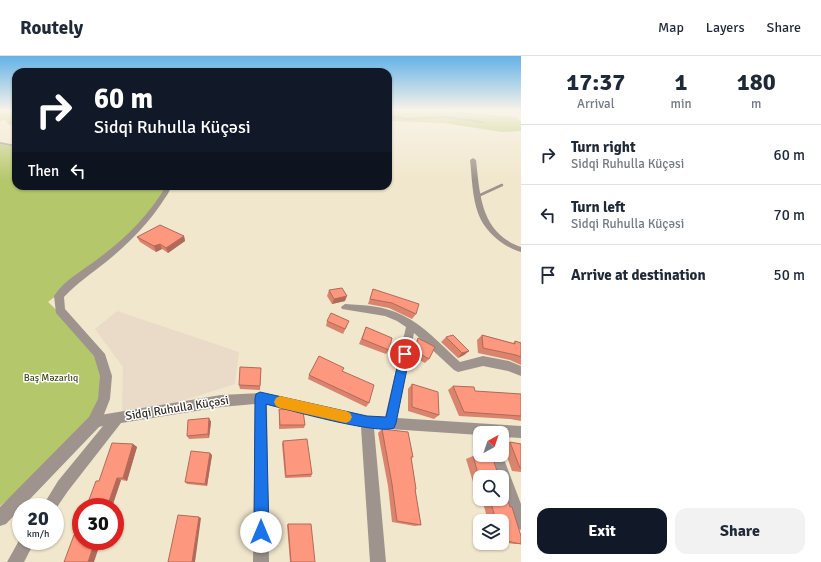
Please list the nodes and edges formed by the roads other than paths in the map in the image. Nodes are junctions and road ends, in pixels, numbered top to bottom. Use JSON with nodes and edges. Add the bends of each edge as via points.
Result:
{"nodes":[{"id":1,"x":0,"y":143,"type":"edge"},
{"id":2,"x":12,"y":145,"type":"edge"},
{"id":3,"x":473,"y":160,"type":"dead end"},
{"id":4,"x":502,"y":185,"type":"dead end"},
{"id":5,"x":166,"y":190,"type":"edge"},
{"id":6,"x":478,"y":196,"type":"junction"},
{"id":7,"x":521,"y":250,"type":"edge"},
{"id":8,"x":345,"y":307,"type":"dead end"},
{"id":9,"x":411,"y":326,"type":"junction"},
{"id":10,"x":521,"y":371,"type":"edge"},
{"id":11,"x":260,"y":398,"type":"junction"},
{"id":12,"x":118,"y":418,"type":"junction"},
{"id":13,"x":94,"y":422,"type":"junction"},
{"id":14,"x":367,"y":422,"type":"junction"},
{"id":15,"x":390,"y":423,"type":"junction"},
{"id":16,"x":473,"y":430,"type":"edge"},
{"id":17,"x":509,"y":432,"type":"edge"},
{"id":18,"x":521,"y":432,"type":"edge"},
{"id":19,"x":499,"y":462,"type":"edge"},
{"id":20,"x":55,"y":498,"type":"edge"},
{"id":21,"x":0,"y":518,"type":"edge"},
{"id":22,"x":521,"y":523,"type":"edge"},
{"id":23,"x":22,"y":550,"type":"edge"},
{"id":24,"x":15,"y":562,"type":"edge"},
{"id":25,"x":261,"y":562,"type":"edge"},
{"id":26,"x":378,"y":562,"type":"edge"}],
"edges":[{"from":1,"to":2,"type":"street"},
{"from":3,"to":6,"type":"street"},
{"from":4,"to":6,"type":"lane"},
{"from":5,"to":13,"type":"street","via":[[141,228],[71,283],[59,296],[60,310],[98,354],[106,376],[104,399]]},
{"from":6,"to":7,"type":"street","via":[[482,213],[496,234],[506,244]]},
{"from":8,"to":9,"type":"street","via":[[360,307],[387,314]]},
{"from":9,"to":10,"type":"street","via":[[458,367],[484,361]]},
{"from":9,"to":15,"type":"street"},
{"from":11,"to":12,"type":"street","name":"Sidqi Ruhulla Küçəsi","via":[[221,401]]},
{"from":11,"to":14,"type":"street","name":"Sidqi Ruhulla Küçəsi"},
{"from":11,"to":25,"type":"street"},
{"from":12,"to":13,"type":"street","name":"Sidqi Ruhulla Küçəsi"},
{"from":12,"to":20,"type":"street"},
{"from":13,"to":21,"type":"street"},
{"from":14,"to":15,"type":"street","name":"Sidqi Ruhulla Küçəsi"},
{"from":14,"to":26,"type":"street"},
{"from":15,"to":16,"type":"street","name":"Sidqi Ruhulla Küçəsi"},
{"from":17,"to":18,"type":"street","name":"Sidqi Ruhulla Küçəsi"},
{"from":19,"to":22,"type":"street"},
{"from":23,"to":24,"type":"street"}]}
